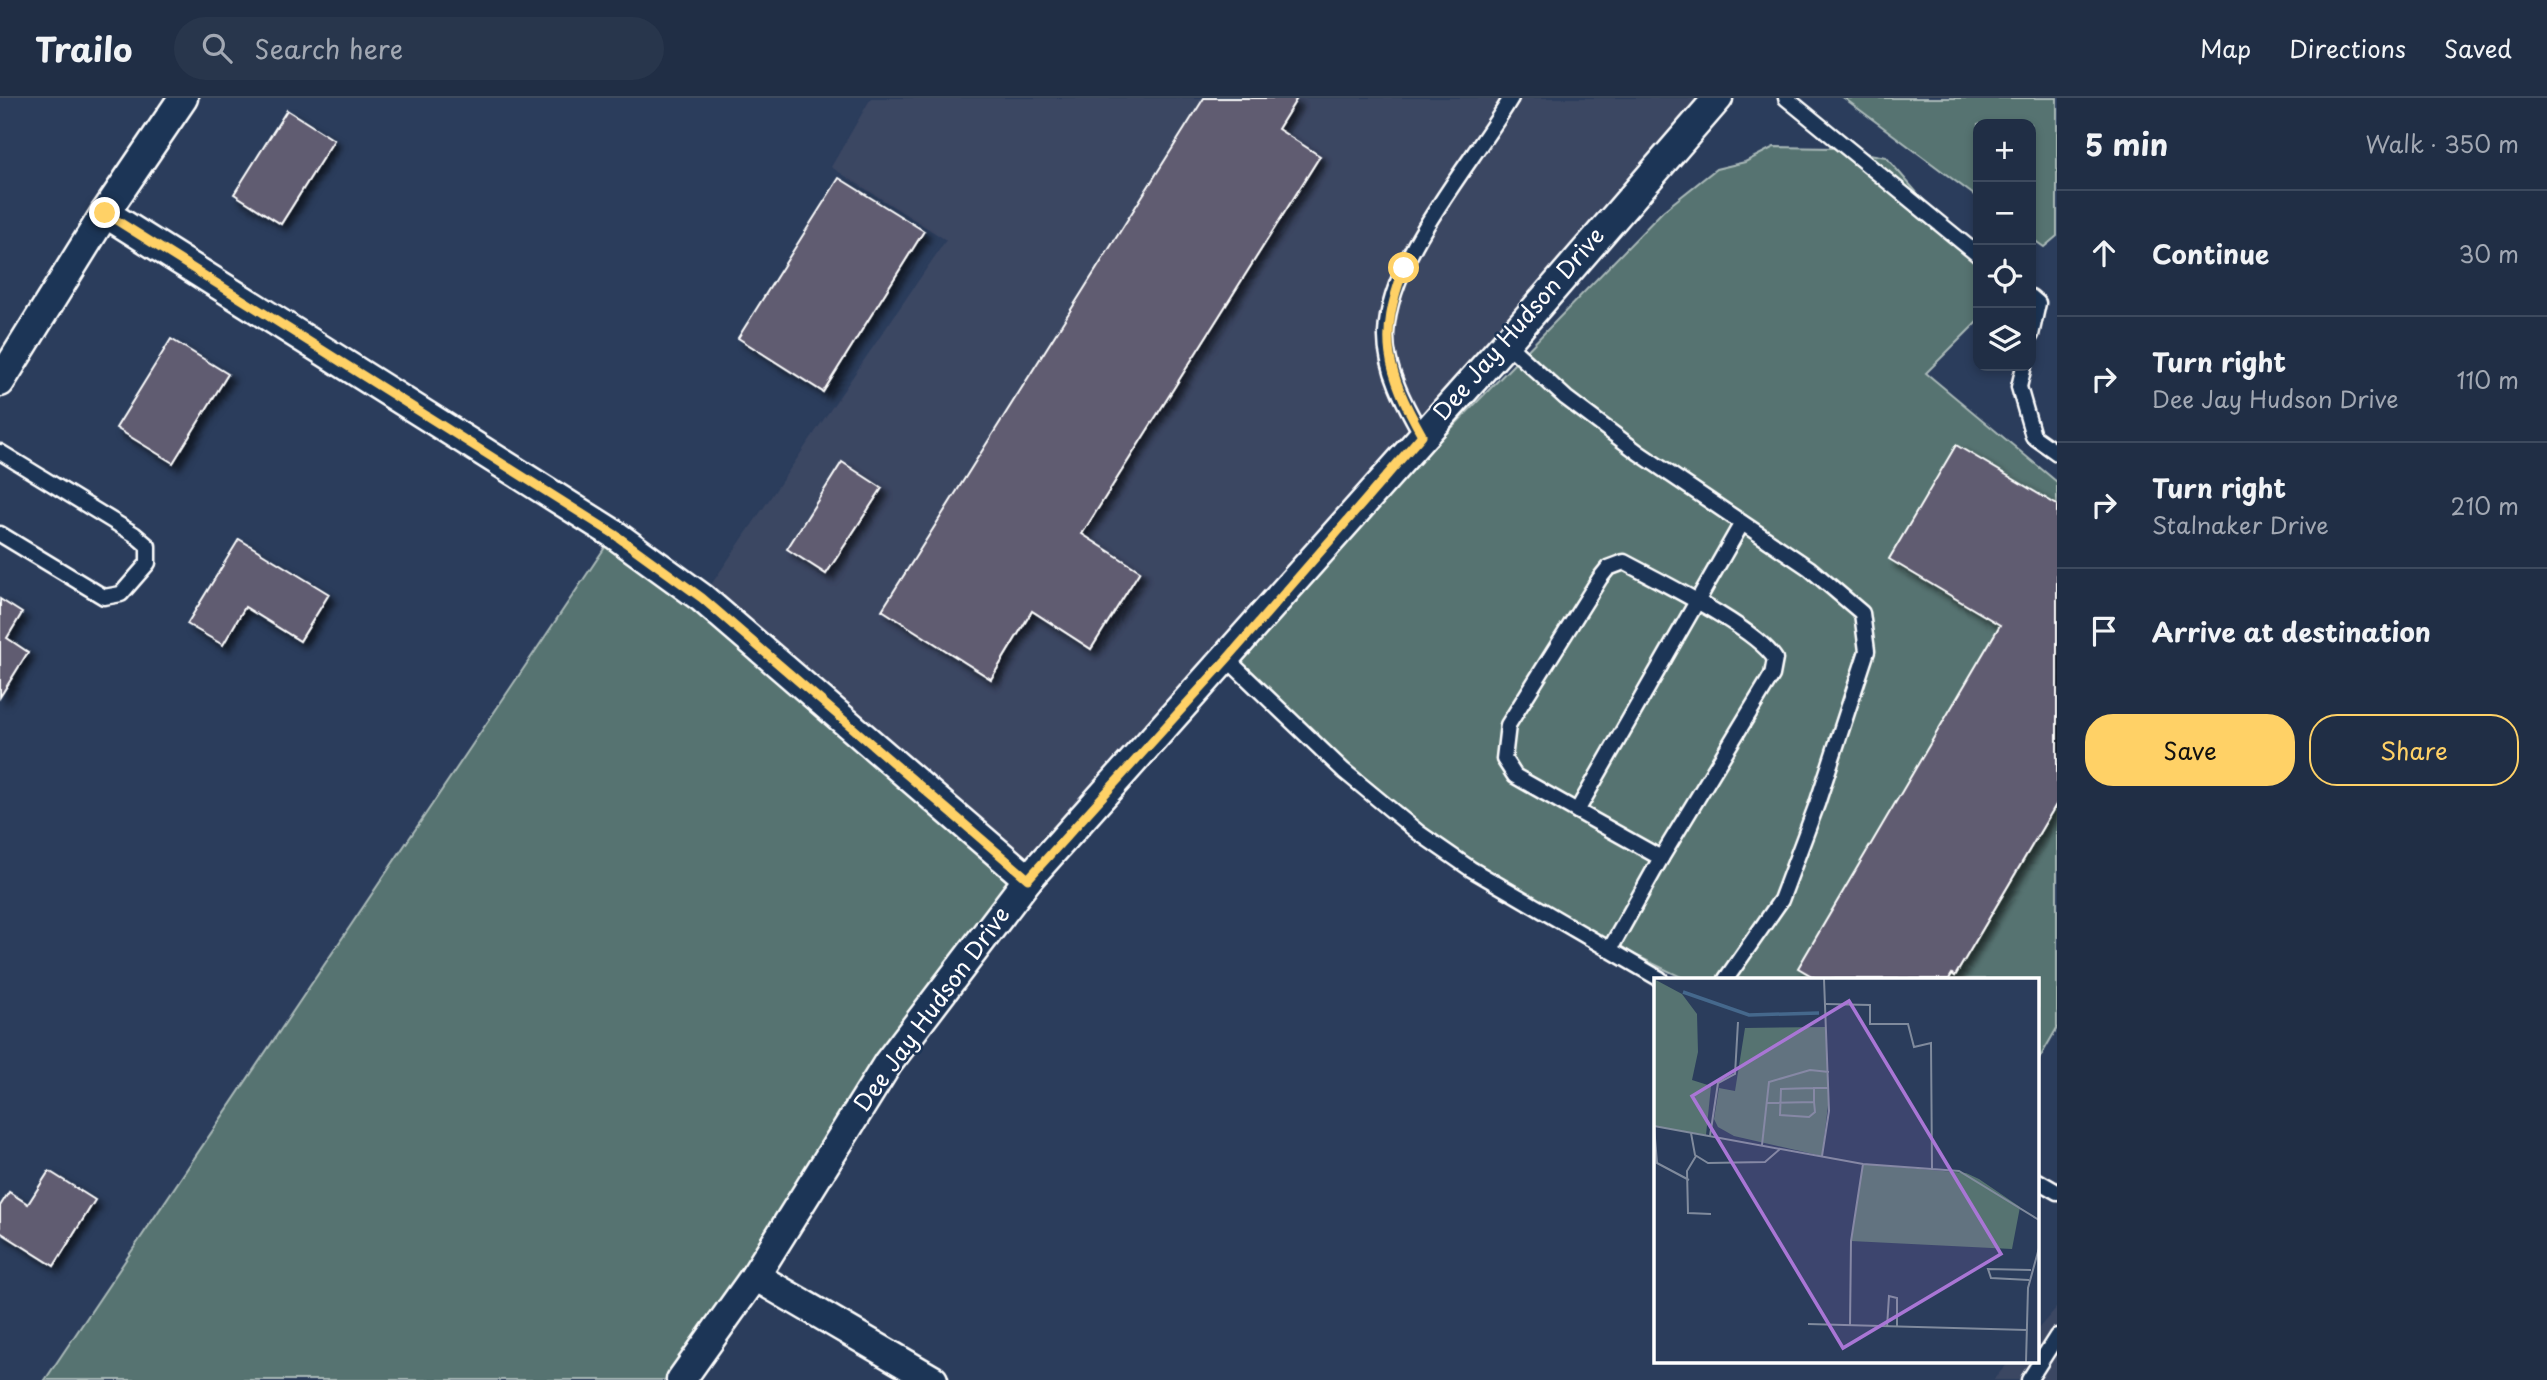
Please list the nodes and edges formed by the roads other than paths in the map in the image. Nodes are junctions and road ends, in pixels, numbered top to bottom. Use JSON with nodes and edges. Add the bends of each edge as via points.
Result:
{"nodes":[{"id":1,"x":183,"y":98,"type":"edge"},
{"id":2,"x":1511,"y":98,"type":"edge"},
{"id":3,"x":1718,"y":98,"type":"edge"},
{"id":4,"x":1786,"y":98,"type":"edge"},
{"id":5,"x":105,"y":213,"type":"junction"},
{"id":6,"x":1973,"y":251,"type":"edge"},
{"id":7,"x":1506,"y":343,"type":"junction"},
{"id":8,"x":2023,"y":371,"type":"edge"},
{"id":9,"x":0,"y":383,"type":"edge"},
{"id":10,"x":1422,"y":435,"type":"junction"},
{"id":11,"x":0,"y":452,"type":"edge"},
{"id":12,"x":2057,"y":453,"type":"edge"},
{"id":13,"x":1742,"y":523,"type":"junction"},
{"id":14,"x":0,"y":534,"type":"edge"},
{"id":15,"x":1696,"y":601,"type":"junction"},
{"id":16,"x":1227,"y":659,"type":"junction"},
{"id":17,"x":1577,"y":811,"type":"junction"},
{"id":18,"x":1661,"y":858,"type":"junction"},
{"id":19,"x":1028,"y":879,"type":"junction"},
{"id":20,"x":1609,"y":950,"type":"junction"},
{"id":21,"x":1658,"y":978,"type":"edge"},
{"id":22,"x":1727,"y":978,"type":"edge"},
{"id":23,"x":2039,"y":1182,"type":"edge"},
{"id":24,"x":2057,"y":1192,"type":"edge"},
{"id":25,"x":755,"y":1276,"type":"junction"},
{"id":26,"x":2057,"y":1336,"type":"edge"},
{"id":27,"x":681,"y":1380,"type":"edge"},
{"id":28,"x":933,"y":1380,"type":"edge"},
{"id":29,"x":2029,"y":1380,"type":"edge"}],
"edges":[{"from":1,"to":5,"type":"street"},
{"from":2,"to":10,"type":"lane","via":[[1415,247],[1392,300],[1386,335],[1391,362],[1402,400]]},
{"from":3,"to":7,"type":"street","name":"Dee Jay Hudson Drive"},
{"from":4,"to":6,"type":"lane"},
{"from":5,"to":9,"type":"street"},
{"from":5,"to":19,"type":"street","via":[[614,534],[702,598]]},
{"from":7,"to":10,"type":"street","name":"Dee Jay Hudson Drive"},
{"from":7,"to":13,"type":"lane","via":[[1566,398]]},
{"from":8,"to":12,"type":"lane","via":[[2019,387],[2033,436]]},
{"from":10,"to":16,"type":"street","name":"Dee Jay Hudson Drive"},
{"from":11,"to":14,"type":"lane","via":[[134,534],[148,546],[148,564],[121,594],[104,597]]},
{"from":13,"to":15,"type":"lane"},
{"from":13,"to":22,"type":"lane","via":[[1809,568],[1862,614],[1867,651],[1781,900]]},
{"from":15,"to":17,"type":"lane"},
{"from":15,"to":17,"type":"lane","via":[[1624,562],[1608,568],[1508,725],[1504,759],[1515,776]]},
{"from":15,"to":18,"type":"lane","via":[[1767,646],[1775,659],[1772,675]]},
{"from":16,"to":19,"type":"street","name":"Dee Jay Hudson Drive"},
{"from":16,"to":20,"type":"lane","via":[[1344,771],[1419,833]]},
{"from":17,"to":18,"type":"lane"},
{"from":18,"to":20,"type":"lane"},
{"from":19,"to":25,"type":"street","name":"Dee Jay Hudson Drive","via":[[888,1063]]},
{"from":20,"to":21,"type":"lane"},
{"from":23,"to":24,"type":"lane"},
{"from":25,"to":27,"type":"street","name":"Dee Jay Hudson Drive"},
{"from":25,"to":28,"type":"street"},
{"from":26,"to":29,"type":"lane"}]}
